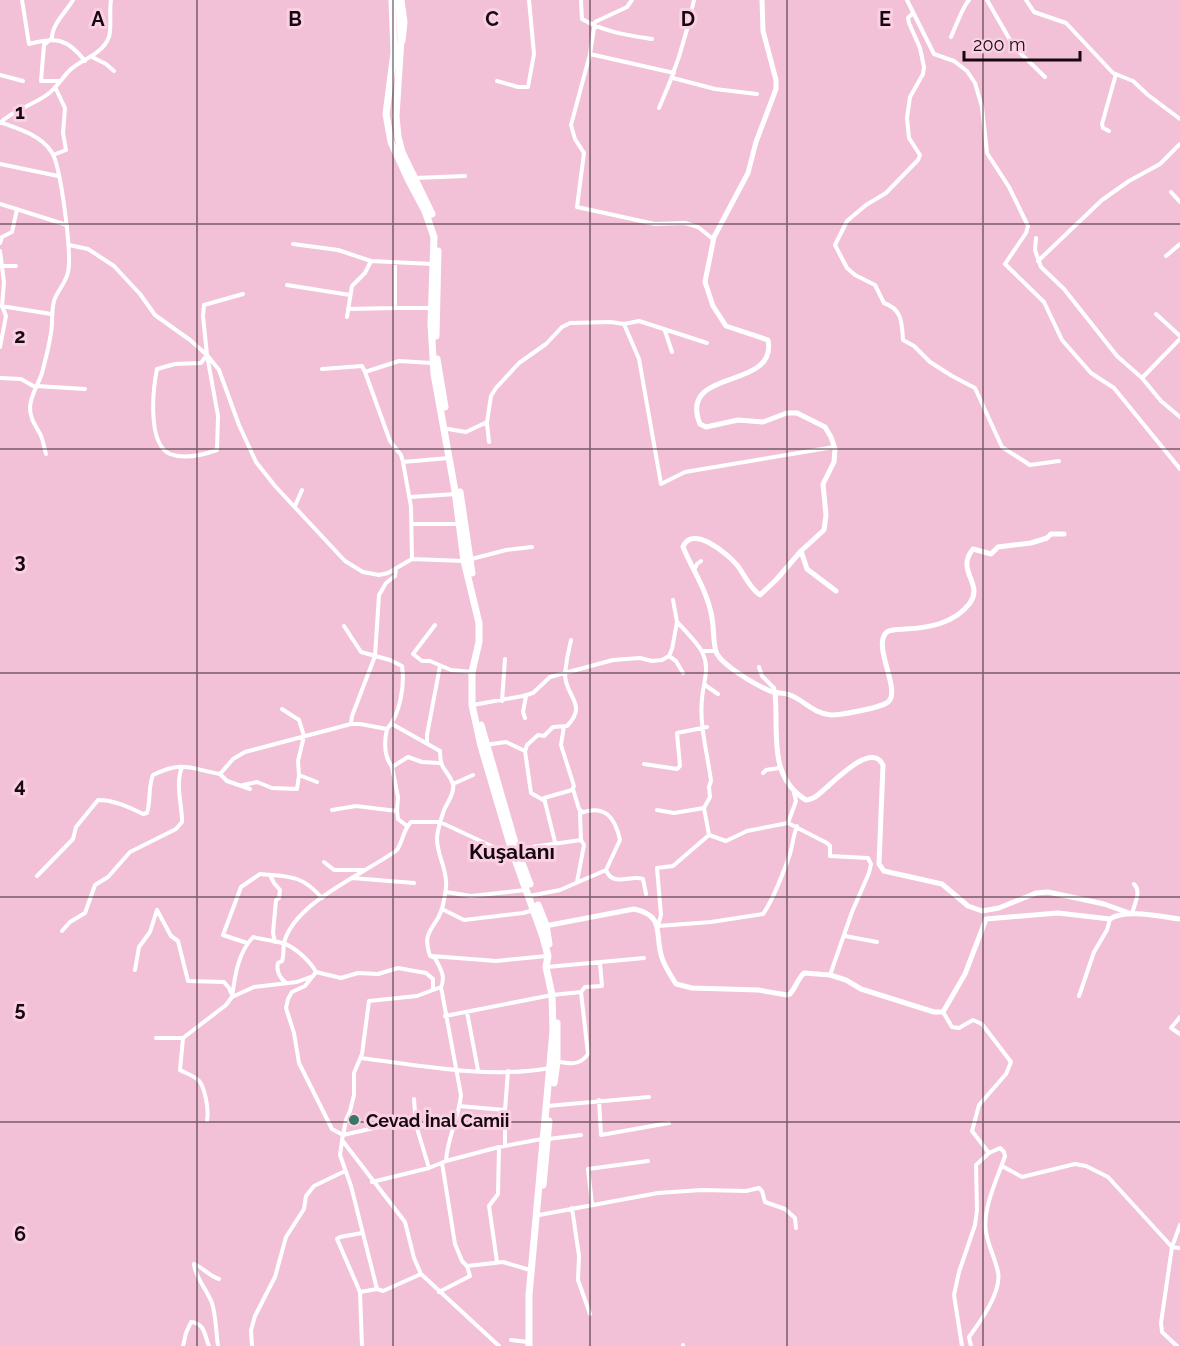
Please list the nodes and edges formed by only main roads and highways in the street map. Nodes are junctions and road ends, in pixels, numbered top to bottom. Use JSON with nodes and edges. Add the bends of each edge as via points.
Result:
{"nodes":[{"id":1,"x":392,"y":0,"type":"edge"},
{"id":2,"x":400,"y":0,"type":"edge"},
{"id":3,"x":467,"y":560,"type":"junction"},
{"id":4,"x":474,"y":705,"type":"junction"},
{"id":5,"x":530,"y":893,"type":"junction"},
{"id":6,"x":543,"y":926,"type":"junction"},
{"id":7,"x":548,"y":966,"type":"junction"},
{"id":8,"x":538,"y":1213,"type":"junction"},
{"id":9,"x":530,"y":1345,"type":"edge"}],
"edges":[{"from":1,"to":3,"type":"highway","via":[[394,52],[387,101],[388,126],[397,156],[434,237],[433,363]]},
{"from":2,"to":3,"type":"highway","via":[[396,126],[402,152],[432,215],[438,238],[435,343]]},
{"from":3,"to":4,"type":"highway","via":[[479,623],[472,672]]},
{"from":3,"to":4,"type":"highway","via":[[480,603],[483,631]]},
{"from":4,"to":5,"type":"highway","via":[[514,850]]},
{"from":5,"to":6,"type":"highway"},
{"from":5,"to":6,"type":"highway"},
{"from":6,"to":7,"type":"highway"},
{"from":6,"to":7,"type":"highway","via":[[551,951]]},
{"from":7,"to":8,"type":"highway","via":[[554,995],[553,1063]]},
{"from":8,"to":9,"type":"highway"},
{"from":8,"to":9,"type":"highway","via":[[531,1270]]}]}
